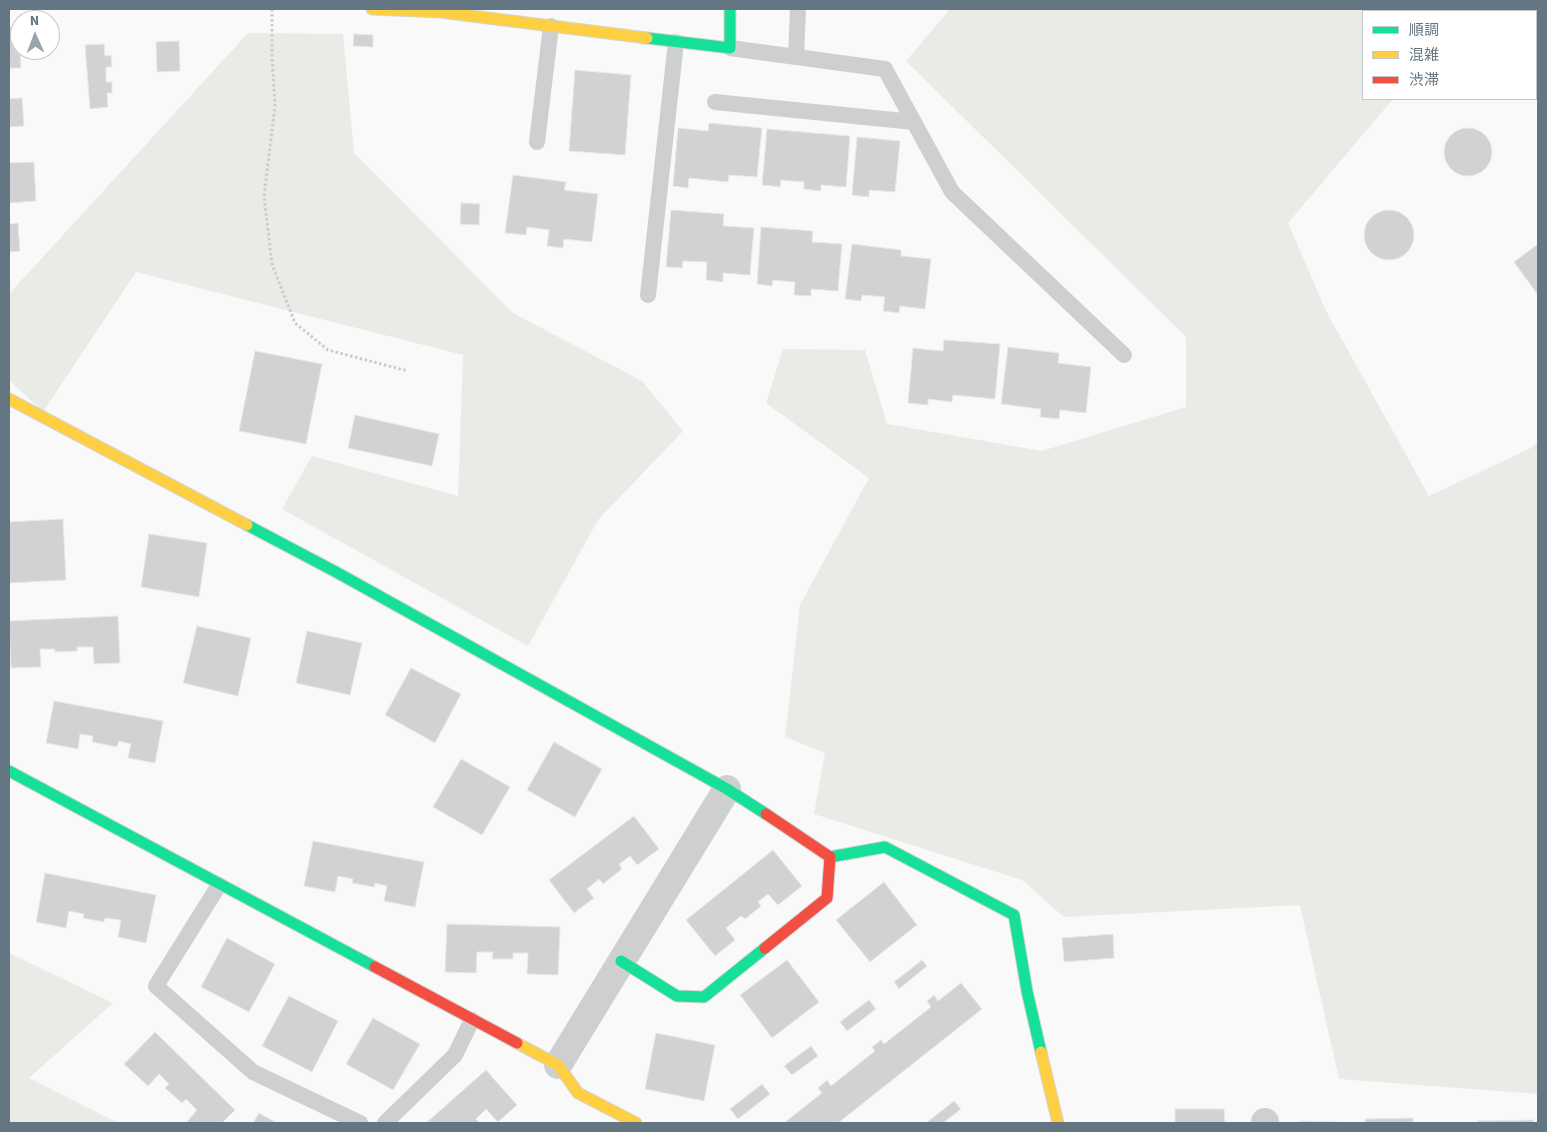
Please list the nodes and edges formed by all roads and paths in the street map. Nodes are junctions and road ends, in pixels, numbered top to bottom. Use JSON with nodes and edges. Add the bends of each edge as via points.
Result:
{"nodes":[{"id":1,"x":272,"y":9,"type":"edge"},
{"id":2,"x":372,"y":9,"type":"edge"},
{"id":3,"x":730,"y":9,"type":"edge"},
{"id":4,"x":798,"y":9,"type":"edge"},
{"id":5,"x":440,"y":10,"type":"edge"},
{"id":6,"x":551,"y":26,"type":"junction"},
{"id":7,"x":676,"y":42,"type":"junction"},
{"id":8,"x":730,"y":48,"type":"junction"},
{"id":9,"x":796,"y":57,"type":"junction"},
{"id":10,"x":714,"y":102,"type":"dead end"},
{"id":11,"x":914,"y":122,"type":"junction"},
{"id":12,"x":537,"y":142,"type":"dead end"},
{"id":13,"x":648,"y":295,"type":"dead end"},
{"id":14,"x":1124,"y":355,"type":"dead end"},
{"id":15,"x":408,"y":371,"type":"dead end"},
{"id":16,"x":9,"y":399,"type":"edge"},
{"id":17,"x":9,"y":771,"type":"edge"},
{"id":18,"x":727,"y":789,"type":"junction"},
{"id":19,"x":830,"y":857,"type":"junction"},
{"id":20,"x":219,"y":885,"type":"junction"},
{"id":21,"x":621,"y":961,"type":"junction"},
{"id":22,"x":472,"y":1020,"type":"junction"},
{"id":23,"x":558,"y":1065,"type":"junction"},
{"id":24,"x":360,"y":1123,"type":"edge"},
{"id":25,"x":385,"y":1123,"type":"edge"},
{"id":26,"x":636,"y":1123,"type":"edge"},
{"id":27,"x":1058,"y":1123,"type":"edge"}],
"edges":[{"from":1,"to":15,"type":"path","via":[[275,106],[264,196],[272,264],[295,323],[328,350]]},
{"from":2,"to":5,"type":"street"},
{"from":3,"to":8,"type":"street"},
{"from":4,"to":9,"type":"lane"},
{"from":5,"to":6,"type":"street"},
{"from":6,"to":7,"type":"street"},
{"from":6,"to":12,"type":"lane"},
{"from":7,"to":8,"type":"street"},
{"from":7,"to":13,"type":"lane"},
{"from":8,"to":9,"type":"lane"},
{"from":9,"to":11,"type":"lane","via":[[885,69]]},
{"from":10,"to":11,"type":"lane"},
{"from":11,"to":14,"type":"lane","via":[[952,192]]},
{"from":16,"to":18,"type":"street","via":[[336,572]]},
{"from":17,"to":20,"type":"street"},
{"from":18,"to":19,"type":"street"},
{"from":18,"to":21,"type":"street"},
{"from":19,"to":21,"type":"street","via":[[827,898],[704,997],[677,996]]},
{"from":19,"to":27,"type":"street","via":[[885,847],[1014,915],[1027,991]]},
{"from":20,"to":22,"type":"street"},
{"from":20,"to":24,"type":"lane","via":[[156,986],[253,1072]]},
{"from":21,"to":23,"type":"street"},
{"from":22,"to":23,"type":"street"},
{"from":22,"to":25,"type":"lane","via":[[455,1055]]},
{"from":23,"to":26,"type":"street","via":[[578,1092]]}]}
